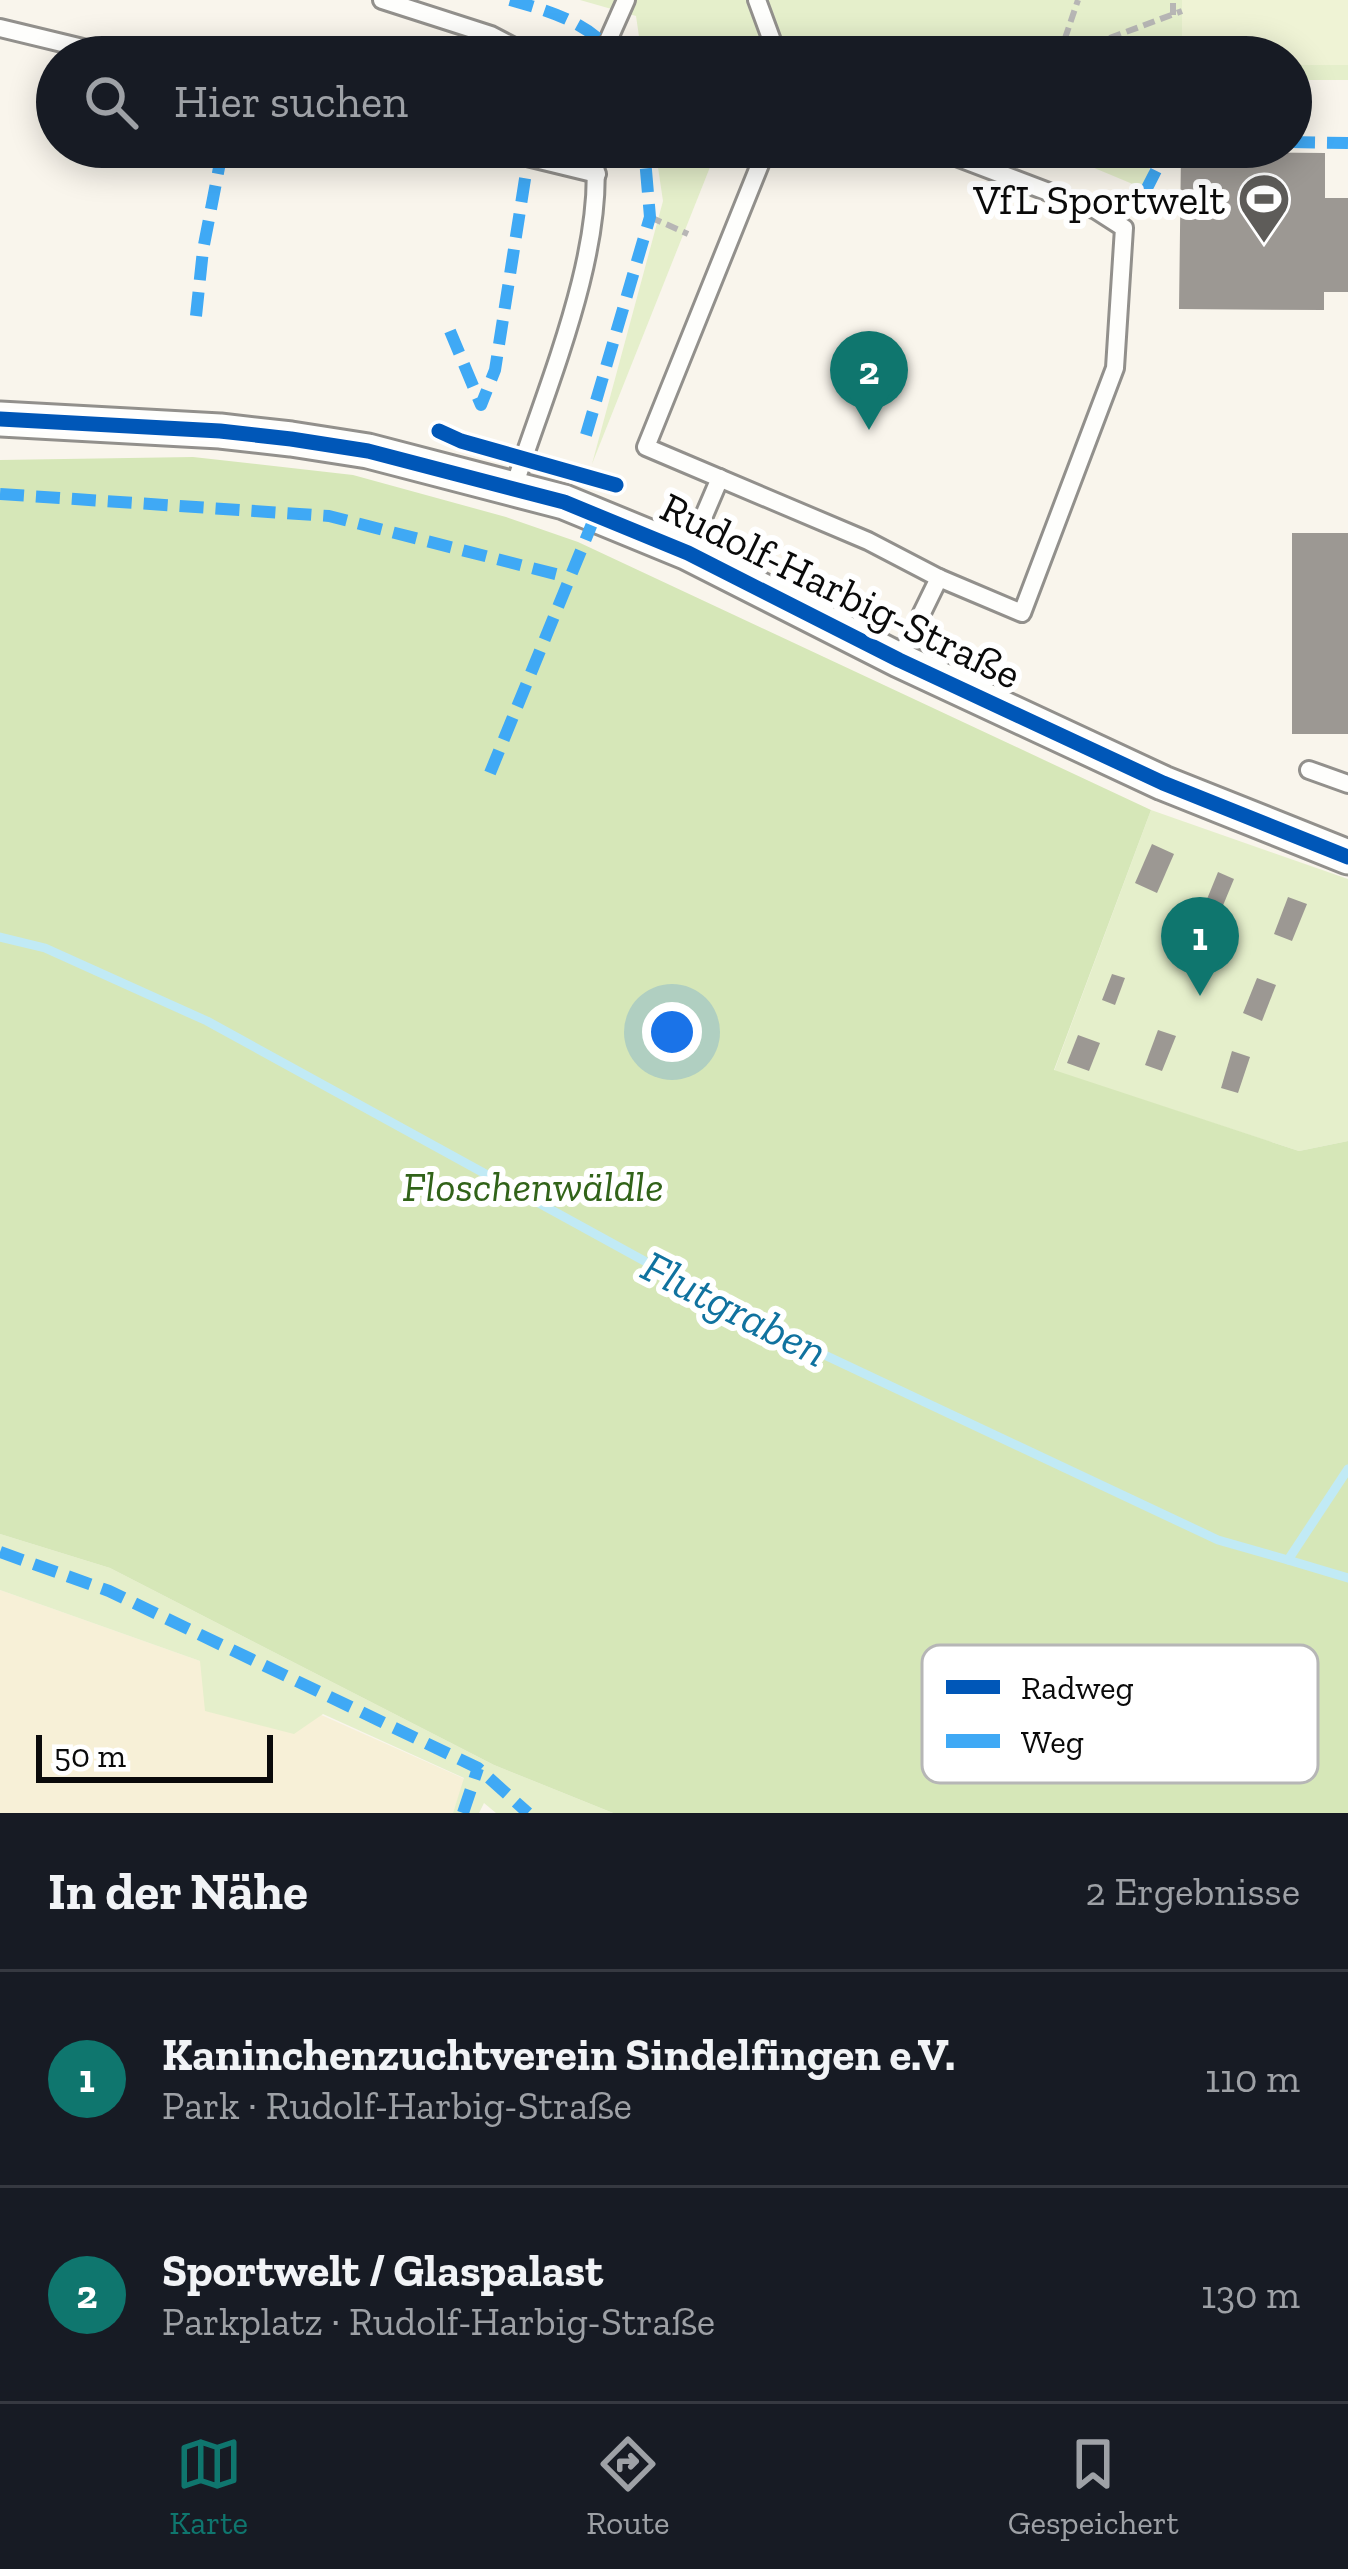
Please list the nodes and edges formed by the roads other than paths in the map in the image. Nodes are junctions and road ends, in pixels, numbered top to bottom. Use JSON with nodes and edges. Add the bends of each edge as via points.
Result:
{"nodes":[{"id":1,"x":382,"y":0,"type":"edge"},
{"id":2,"x":626,"y":0,"type":"edge"},
{"id":3,"x":758,"y":0,"type":"edge"},
{"id":4,"x":0,"y":28,"type":"edge"},
{"id":5,"x":493,"y":36,"type":"edge"},
{"id":6,"x":610,"y":36,"type":"edge"},
{"id":7,"x":771,"y":36,"type":"edge"},
{"id":8,"x":36,"y":37,"type":"edge"},
{"id":9,"x":572,"y":168,"type":"edge"},
{"id":10,"x":596,"y":168,"type":"edge"},
{"id":11,"x":759,"y":168,"type":"edge"},
{"id":12,"x":985,"y":168,"type":"edge"},
{"id":13,"x":597,"y":174,"type":"junction"},
{"id":14,"x":0,"y":419,"type":"edge"},
{"id":15,"x":721,"y":478,"type":"junction"},
{"id":16,"x":514,"y":487,"type":"junction"},
{"id":17,"x":688,"y":554,"type":"junction"},
{"id":18,"x":939,"y":578,"type":"junction"},
{"id":19,"x":898,"y":660,"type":"junction"},
{"id":20,"x":1309,"y":770,"type":"dead end"},
{"id":21,"x":1348,"y":784,"type":"edge"},
{"id":22,"x":1348,"y":857,"type":"edge"}],
"edges":[{"from":1,"to":5,"type":"lane"},
{"from":2,"to":6,"type":"lane"},
{"from":3,"to":7,"type":"lane"},
{"from":4,"to":8,"type":"lane"},
{"from":9,"to":13,"type":"lane"},
{"from":10,"to":13,"type":"lane"},
{"from":11,"to":15,"type":"lane","via":[[646,447]]},
{"from":12,"to":18,"type":"lane","via":[[1124,228],[1115,368],[1022,614]]},
{"from":13,"to":16,"type":"lane","via":[[588,250]]},
{"from":14,"to":16,"type":"street","name":"Rudolf-Harbig-Straße","via":[[291,439]]},
{"from":15,"to":17,"type":"lane"},
{"from":15,"to":18,"type":"lane"},
{"from":16,"to":17,"type":"street","name":"Rudolf-Harbig-Straße"},
{"from":17,"to":19,"type":"street","name":"Rudolf-Harbig-Straße"},
{"from":18,"to":19,"type":"lane"},
{"from":19,"to":22,"type":"street","name":"Rudolf-Harbig-Straße","via":[[1163,783]]},
{"from":20,"to":21,"type":"lane"}]}
